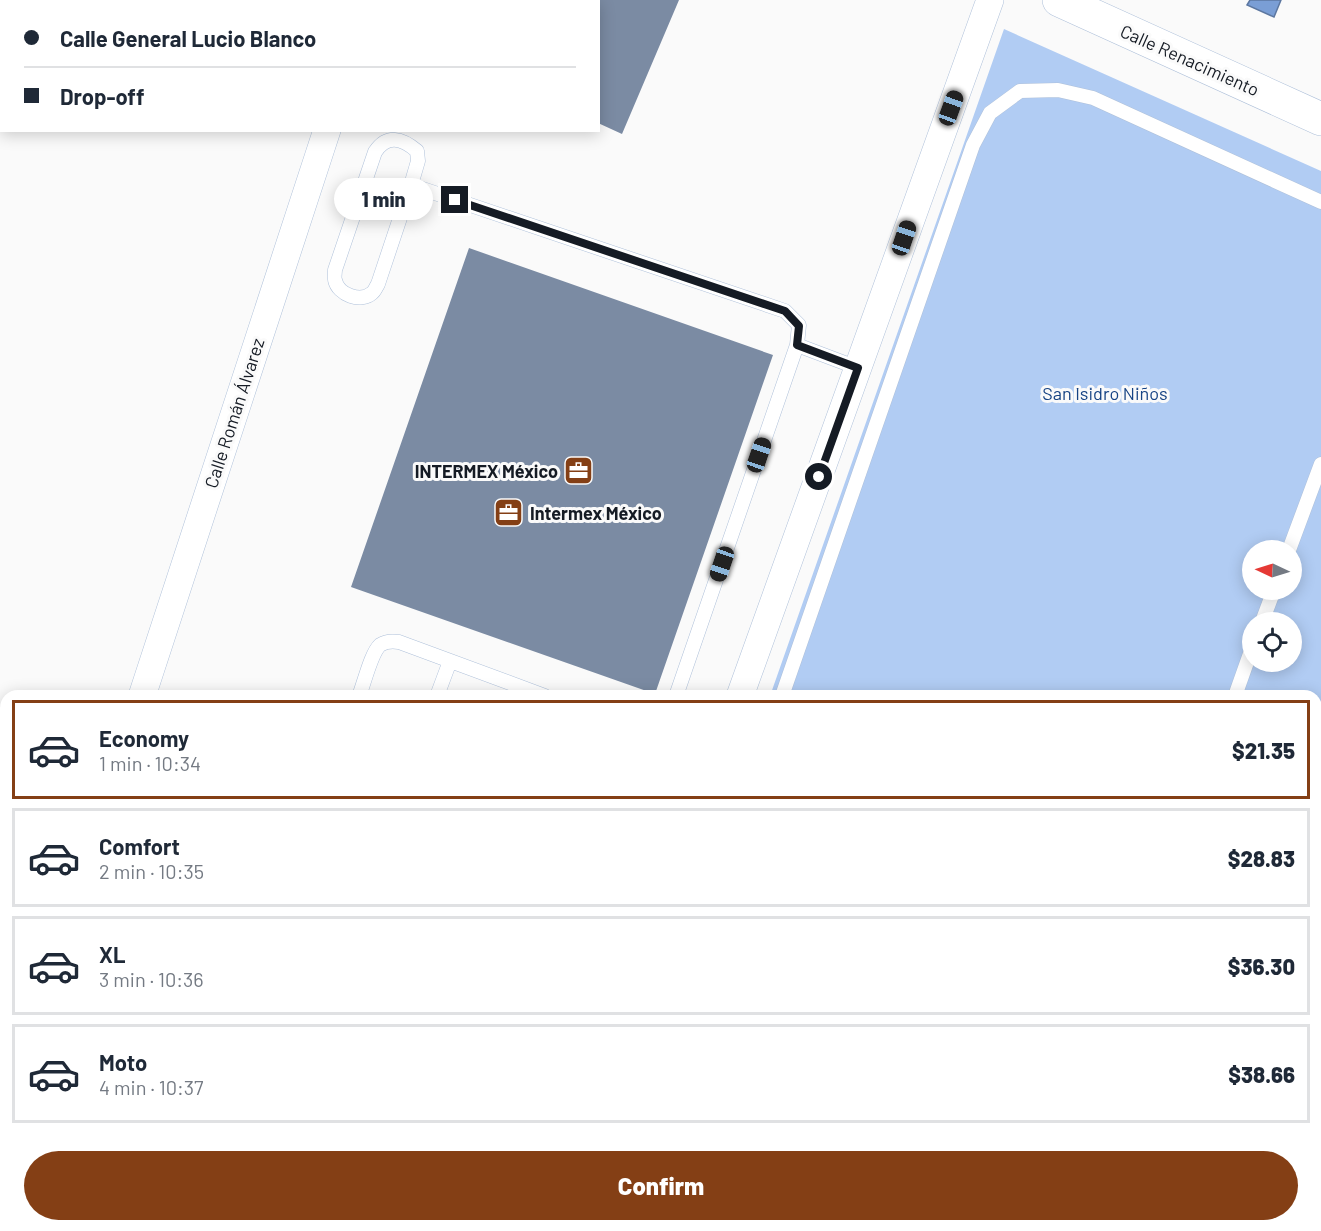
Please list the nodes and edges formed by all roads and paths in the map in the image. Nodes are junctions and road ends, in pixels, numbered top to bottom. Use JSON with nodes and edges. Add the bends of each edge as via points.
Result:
{"nodes":[{"id":1,"x":990,"y":0,"type":"edge"},
{"id":2,"x":1059,"y":0,"type":"edge"},
{"id":3,"x":1321,"y":119,"type":"edge"},
{"id":4,"x":326,"y":132,"type":"edge"},
{"id":5,"x":411,"y":185,"type":"junction"},
{"id":6,"x":1321,"y":202,"type":"edge"},
{"id":7,"x":797,"y":345,"type":"junction"},
{"id":8,"x":858,"y":368,"type":"junction"},
{"id":9,"x":1321,"y":464,"type":"edge"},
{"id":10,"x":1293,"y":540,"type":"edge"},
{"id":11,"x":450,"y":661,"type":"junction"},
{"id":12,"x":1243,"y":672,"type":"edge"},
{"id":13,"x":144,"y":690,"type":"edge"},
{"id":14,"x":361,"y":690,"type":"edge"},
{"id":15,"x":439,"y":690,"type":"edge"},
{"id":16,"x":529,"y":690,"type":"edge"},
{"id":17,"x":678,"y":690,"type":"edge"},
{"id":18,"x":742,"y":690,"type":"edge"},
{"id":19,"x":784,"y":690,"type":"edge"},
{"id":20,"x":1236,"y":690,"type":"edge"}],
"edges":[{"from":1,"to":8,"type":"street"},
{"from":2,"to":3,"type":"street","name":"Calle Renacimiento"},
{"from":4,"to":13,"type":"street","name":"Calle Román Álvarez"},
{"from":5,"to":5,"type":"lane","via":[[417,150],[399,140],[380,144],[335,270],[334,280],[339,289],[364,297],[372,293]]},
{"from":5,"to":7,"type":"lane","via":[[785,311],[799,326]]},
{"from":6,"to":19,"type":"lane","via":[[1093,98],[1058,90],[1020,91],[990,112],[973,145]]},
{"from":7,"to":8,"type":"lane"},
{"from":7,"to":17,"type":"lane"},
{"from":8,"to":18,"type":"street"},
{"from":9,"to":10,"type":"lane"},
{"from":11,"to":14,"type":"lane","via":[[390,641],[380,645],[375,653]]},
{"from":11,"to":15,"type":"lane"},
{"from":11,"to":16,"type":"lane"},
{"from":12,"to":20,"type":"lane"}]}
